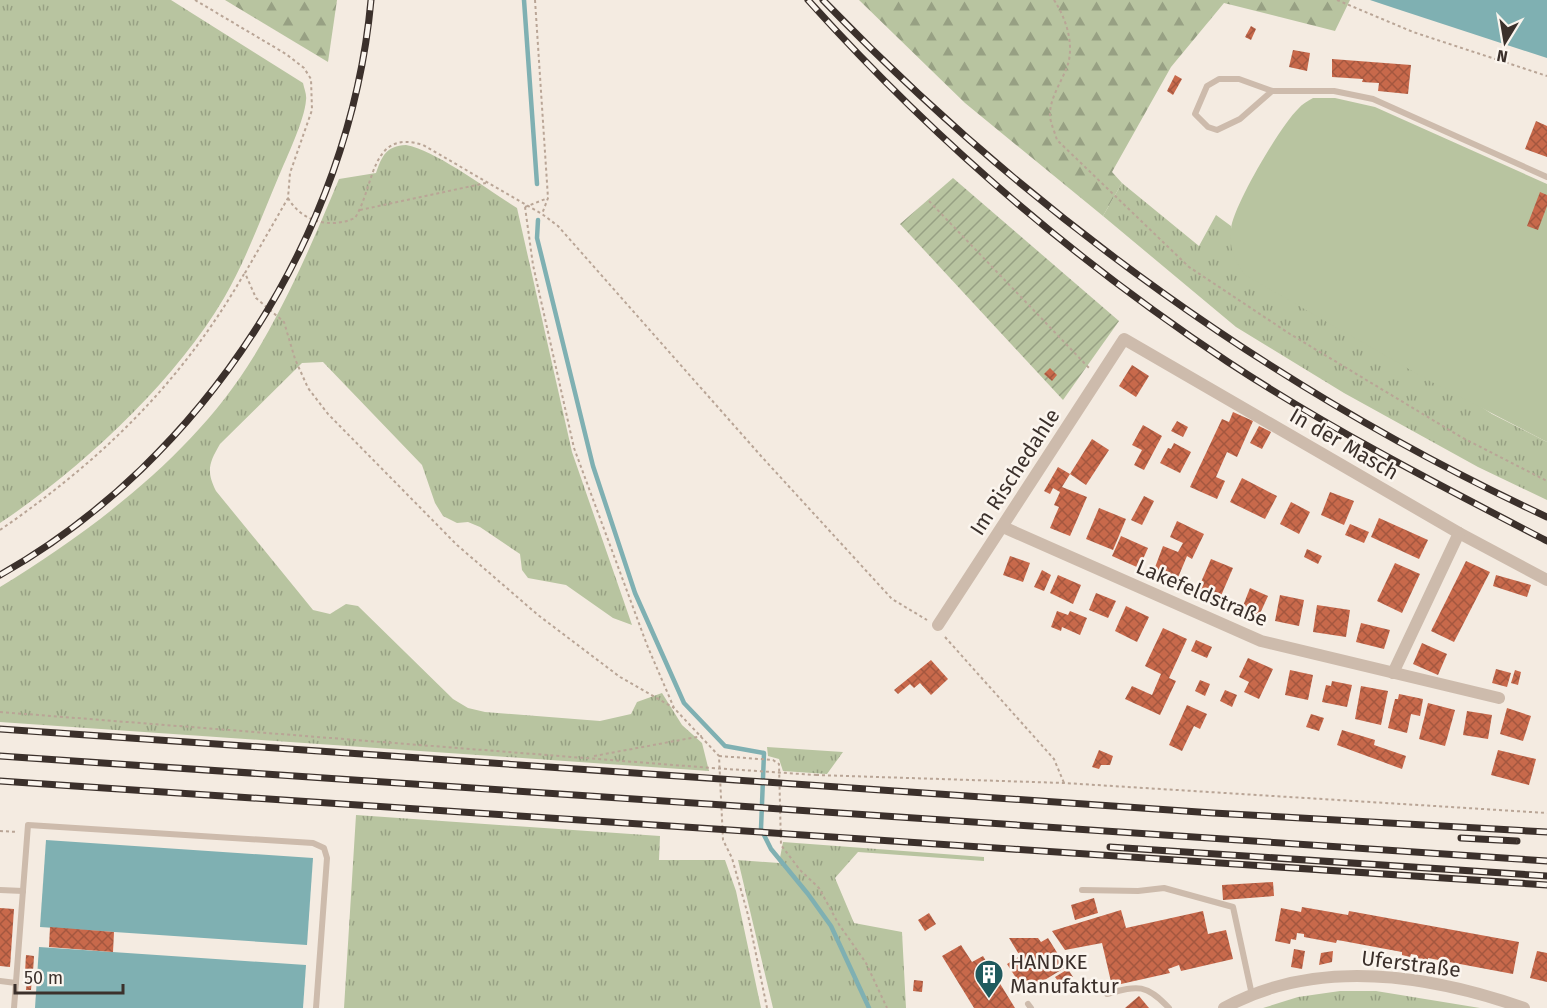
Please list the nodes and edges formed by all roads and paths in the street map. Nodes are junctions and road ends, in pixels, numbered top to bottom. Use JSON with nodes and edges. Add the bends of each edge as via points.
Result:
{"nodes":[{"id":1,"x":195,"y":0,"type":"edge"},
{"id":2,"x":535,"y":0,"type":"edge"},
{"id":3,"x":1054,"y":0,"type":"edge"},
{"id":4,"x":1336,"y":0,"type":"edge"},
{"id":5,"x":1547,"y":76,"type":"edge"},
{"id":6,"x":1272,"y":91,"type":"junction"},
{"id":7,"x":1547,"y":177,"type":"edge"},
{"id":8,"x":486,"y":183,"type":"junction"},
{"id":9,"x":288,"y":198,"type":"junction"},
{"id":10,"x":548,"y":198,"type":"junction"},
{"id":11,"x":929,"y":201,"type":"dead end"},
{"id":12,"x":525,"y":207,"type":"junction"},
{"id":13,"x":360,"y":210,"type":"junction"},
{"id":14,"x":542,"y":214,"type":"junction"},
{"id":15,"x":245,"y":273,"type":"junction"},
{"id":16,"x":1124,"y":339,"type":"joint"},
{"id":17,"x":1099,"y":378,"type":"junction"},
{"id":18,"x":1547,"y":481,"type":"edge"},
{"id":19,"x":1003,"y":527,"type":"junction"},
{"id":20,"x":0,"y":530,"type":"edge"},
{"id":21,"x":1459,"y":533,"type":"junction"},
{"id":22,"x":1547,"y":580,"type":"edge"},
{"id":23,"x":938,"y":625,"type":"junction"},
{"id":24,"x":1393,"y":674,"type":"junction"},
{"id":25,"x":1499,"y":698,"type":"dead end"},
{"id":26,"x":674,"y":708,"type":"junction"},
{"id":27,"x":0,"y":712,"type":"edge"},
{"id":28,"x":702,"y":736,"type":"junction"},
{"id":29,"x":719,"y":756,"type":"junction"},
{"id":30,"x":591,"y":757,"type":"junction"},
{"id":31,"x":1064,"y":783,"type":"junction"},
{"id":32,"x":1547,"y":813,"type":"edge"},
{"id":33,"x":0,"y":831,"type":"edge"},
{"id":34,"x":27,"y":833,"type":"junction"},
{"id":35,"x":0,"y":890,"type":"edge"},
{"id":36,"x":1082,"y":890,"type":"dead end"},
{"id":37,"x":23,"y":891,"type":"junction"},
{"id":38,"x":0,"y":981,"type":"edge"},
{"id":39,"x":16,"y":983,"type":"junction"},
{"id":40,"x":1107,"y":994,"type":"dead end"},
{"id":41,"x":1252,"y":995,"type":"junction"},
{"id":42,"x":15,"y":1008,"type":"edge"},
{"id":43,"x":316,"y":1008,"type":"edge"},
{"id":44,"x":767,"y":1008,"type":"edge"},
{"id":45,"x":887,"y":1008,"type":"edge"},
{"id":46,"x":1169,"y":1008,"type":"edge"},
{"id":47,"x":1224,"y":1008,"type":"edge"},
{"id":48,"x":1524,"y":1008,"type":"edge"}],
"edges":[{"from":1,"to":9,"type":"path","via":[[286,54],[311,79],[312,110],[290,173]]},
{"from":2,"to":10,"type":"path"},
{"from":3,"to":18,"type":"path","via":[[1065,17],[1070,45],[1068,65],[1050,116],[1057,140],[1190,267],[1290,334],[1461,437]]},
{"from":4,"to":5,"type":"path","via":[[1413,32]]},
{"from":6,"to":6,"type":"lane","via":[[1239,79],[1219,79],[1207,86],[1195,114],[1217,130],[1240,119]]},
{"from":6,"to":7,"type":"lane","via":[[1334,91],[1373,99]]},
{"from":8,"to":12,"type":"path"},
{"from":8,"to":13,"type":"path"},
{"from":8,"to":13,"type":"path","via":[[423,145],[410,140],[396,142],[380,155]]},
{"from":9,"to":13,"type":"path","via":[[295,210],[326,225],[355,218]]},
{"from":9,"to":15,"type":"path"},
{"from":10,"to":12,"type":"path"},
{"from":10,"to":14,"type":"path"},
{"from":11,"to":17,"type":"path"},
{"from":12,"to":14,"type":"path"},
{"from":12,"to":26,"type":"path","via":[[537,286],[574,448]]},
{"from":14,"to":23,"type":"path","via":[[558,226],[892,599]]},
{"from":15,"to":20,"type":"path","via":[[192,352],[123,433],[81,471]]},
{"from":15,"to":26,"type":"path","via":[[256,298],[284,322],[308,388],[368,455],[457,545],[538,615],[620,677]]},
{"from":16,"to":17,"type":"street","name":"Im Rischedahle"},
{"from":16,"to":21,"type":"street","name":"In der Masch"},
{"from":17,"to":19,"type":"street","name":"Im Rischedahle"},
{"from":19,"to":23,"type":"street","name":"Im Rischedahle"},
{"from":19,"to":24,"type":"street","name":"Lakefeldstraße","via":[[1262,641]]},
{"from":21,"to":22,"type":"street","name":"In der Masch"},
{"from":21,"to":24,"type":"street"},
{"from":23,"to":31,"type":"path","via":[[949,645],[1054,759]]},
{"from":24,"to":25,"type":"street","name":"Lakefeldstraße"},
{"from":26,"to":28,"type":"path"},
{"from":27,"to":30,"type":"path"},
{"from":28,"to":29,"type":"path"},
{"from":28,"to":30,"type":"path"},
{"from":29,"to":44,"type":"path","via":[[723,840],[748,915]]},
{"from":29,"to":45,"type":"path","via":[[768,759],[779,764],[781,845],[819,888],[866,963]]},
{"from":30,"to":31,"type":"path","bridge":true,"via":[[816,775]]},
{"from":31,"to":32,"type":"path"},
{"from":33,"to":34,"type":"path"},
{"from":34,"to":37,"type":"lane"},
{"from":34,"to":43,"type":"lane","via":[[28,825],[313,843],[324,848],[327,858]]},
{"from":35,"to":37,"type":"lane"},
{"from":36,"to":41,"type":"lane","via":[[1164,888],[1233,908]]},
{"from":37,"to":39,"type":"lane"},
{"from":38,"to":39,"type":"lane"},
{"from":39,"to":42,"type":"lane"},
{"from":40,"to":46,"type":"lane","via":[[1136,986],[1154,992]]},
{"from":41,"to":47,"type":"street","name":"Uferstraße"},
{"from":41,"to":48,"type":"street","name":"Uferstraße","via":[[1328,976],[1377,976],[1480,993]]}]}
